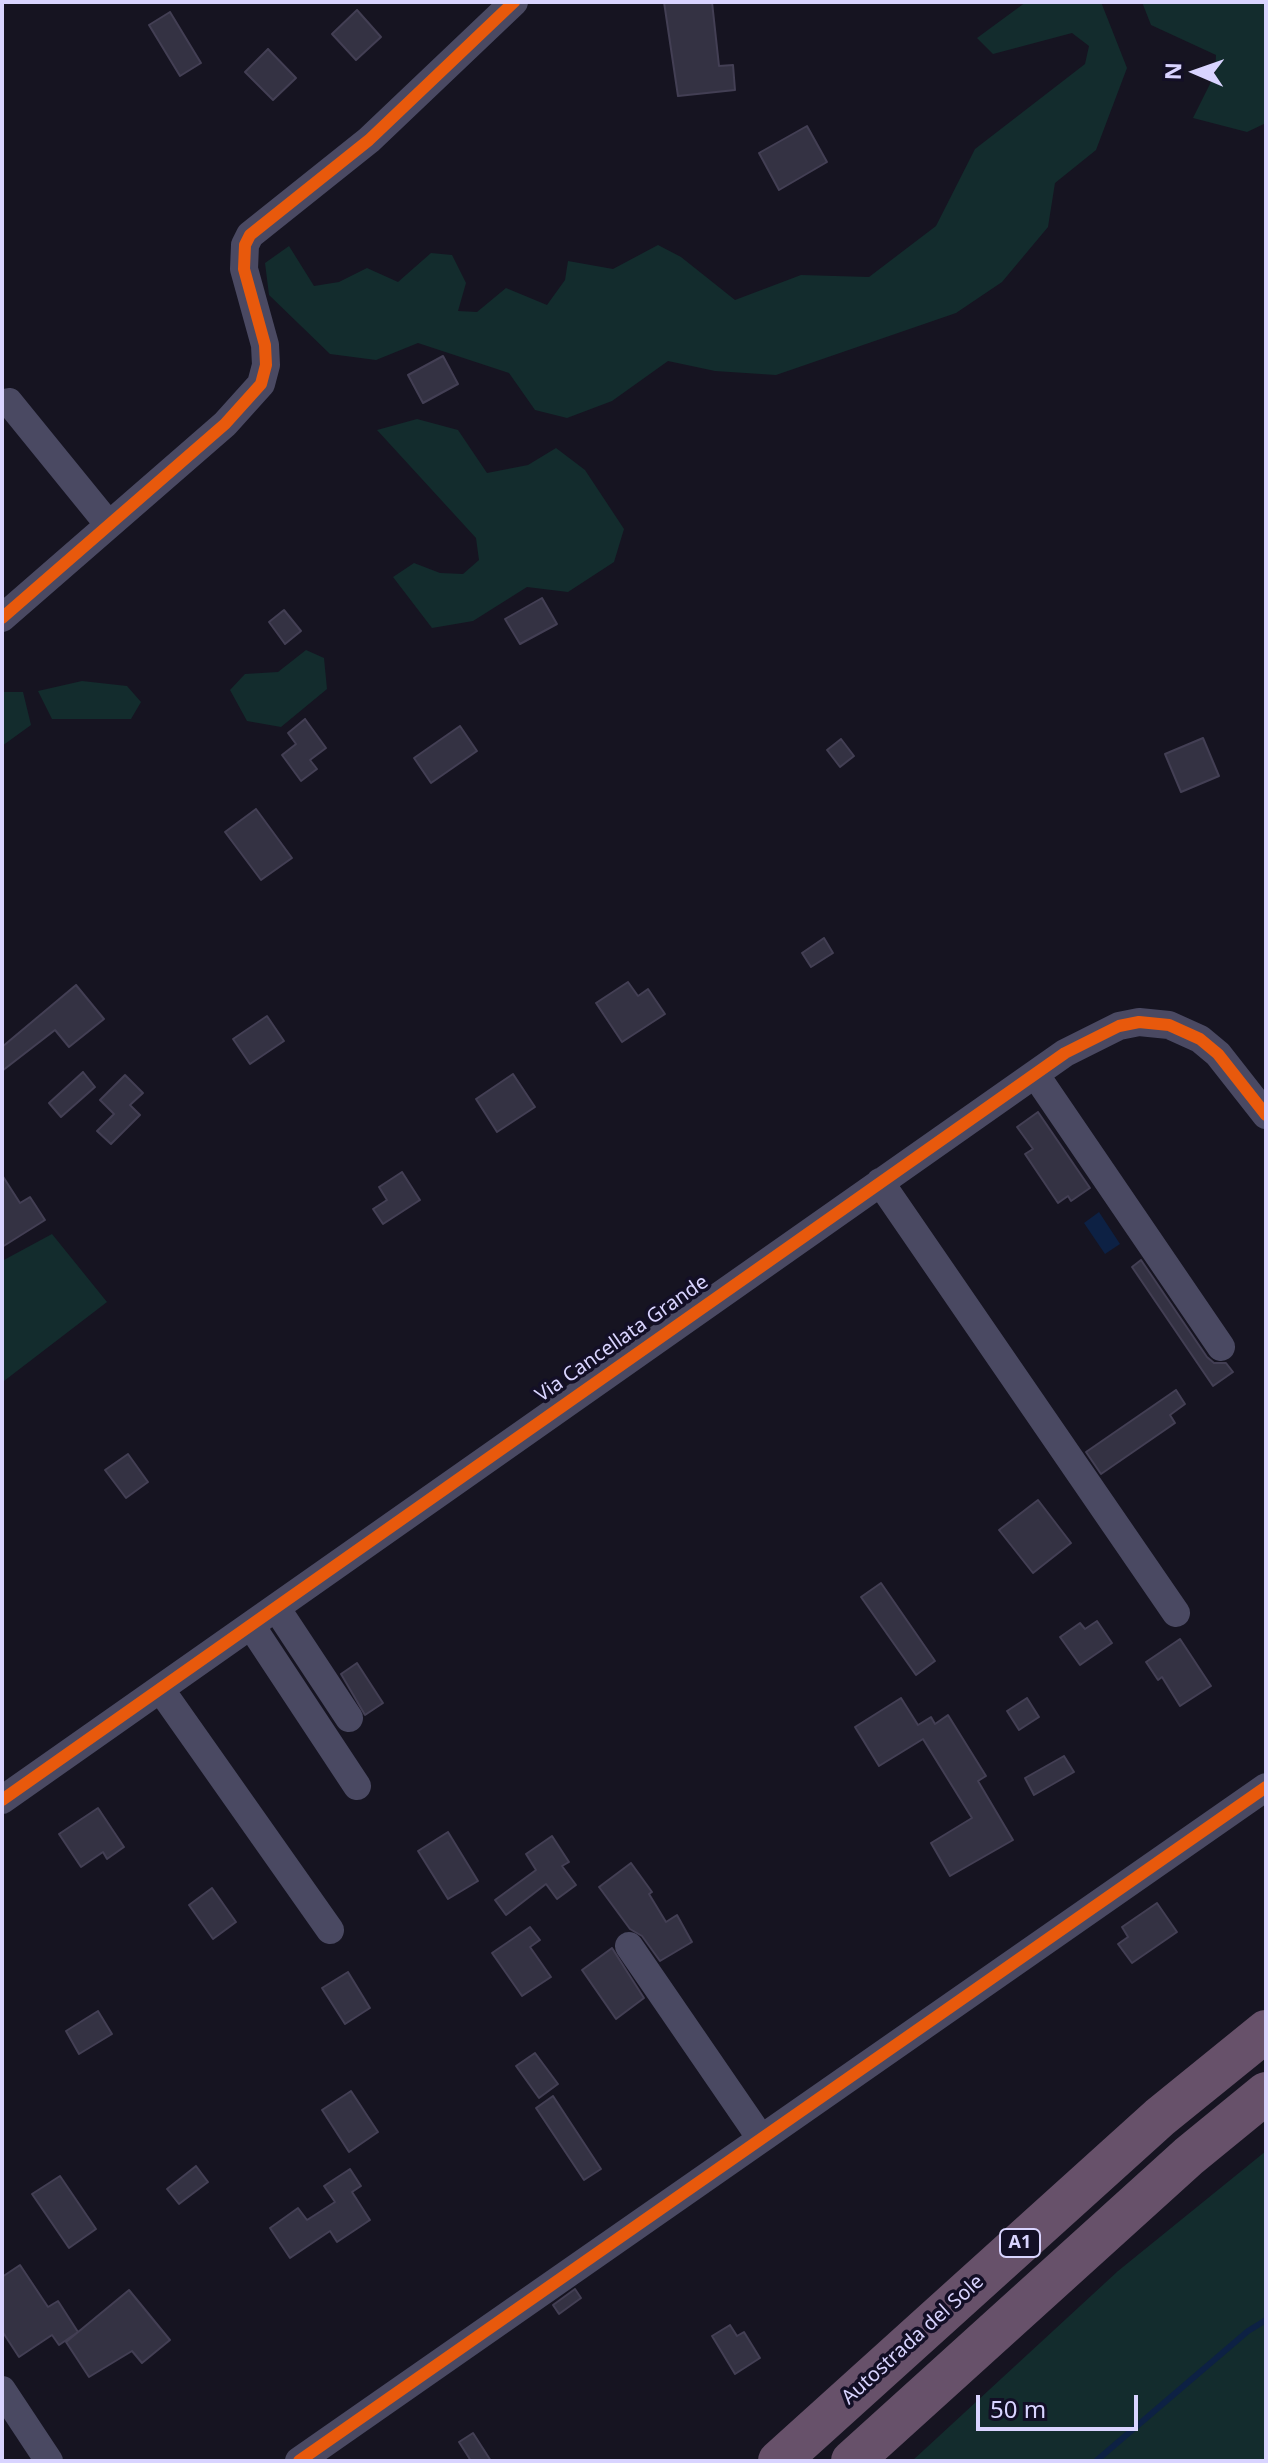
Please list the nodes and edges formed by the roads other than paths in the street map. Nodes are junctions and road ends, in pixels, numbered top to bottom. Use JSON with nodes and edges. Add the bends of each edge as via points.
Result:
{"nodes":[{"id":1,"x":514,"y":2,"type":"edge"},
{"id":2,"x":9,"y":402,"type":"dead end"},
{"id":3,"x":109,"y":525,"type":"junction"},
{"id":4,"x":2,"y":618,"type":"edge"},
{"id":5,"x":1035,"y":1074,"type":"junction"},
{"id":6,"x":1266,"y":1115,"type":"edge"},
{"id":7,"x":880,"y":1182,"type":"junction"},
{"id":8,"x":1221,"y":1347,"type":"dead end"},
{"id":9,"x":277,"y":1609,"type":"junction"},
{"id":10,"x":1176,"y":1613,"type":"dead end"},
{"id":11,"x":252,"y":1627,"type":"junction"},
{"id":12,"x":161,"y":1690,"type":"junction"},
{"id":13,"x":349,"y":1718,"type":"dead end"},
{"id":14,"x":357,"y":1786,"type":"dead end"},
{"id":15,"x":1266,"y":1787,"type":"edge"},
{"id":16,"x":2,"y":1800,"type":"edge"},
{"id":17,"x":330,"y":1930,"type":"dead end"},
{"id":18,"x":629,"y":1946,"type":"dead end"},
{"id":19,"x":1266,"y":2031,"type":"edge"},
{"id":20,"x":1266,"y":2093,"type":"edge"},
{"id":21,"x":760,"y":2137,"type":"junction"},
{"id":22,"x":2,"y":2390,"type":"edge"},
{"id":23,"x":49,"y":2461,"type":"edge"},
{"id":24,"x":299,"y":2461,"type":"edge"},
{"id":25,"x":779,"y":2461,"type":"edge"},
{"id":26,"x":852,"y":2461,"type":"edge"}],
"edges":[{"from":1,"to":3,"type":"street","via":[[369,140],[250,235],[244,269],[263,333],[264,378],[225,424]]},
{"from":2,"to":3,"type":"street"},
{"from":3,"to":4,"type":"street"},
{"from":5,"to":6,"type":"street","name":"Via Cancellata Grande","via":[[1111,1030],[1159,1022],[1189,1033],[1218,1054]]},
{"from":5,"to":7,"type":"street","name":"Via Cancellata Grande"},
{"from":5,"to":8,"type":"street"},
{"from":7,"to":9,"type":"street","name":"Via Cancellata Grande"},
{"from":7,"to":10,"type":"street"},
{"from":9,"to":11,"type":"street","name":"Via Cancellata Grande"},
{"from":9,"to":13,"type":"street"},
{"from":11,"to":12,"type":"street","name":"Via Cancellata Grande"},
{"from":11,"to":14,"type":"street"},
{"from":12,"to":16,"type":"street","name":"Via Cancellata Grande"},
{"from":12,"to":17,"type":"street"},
{"from":15,"to":21,"type":"street"},
{"from":18,"to":21,"type":"street"},
{"from":19,"to":25,"type":"highway","name":"Autostrada del Sole","number":"A1","via":[[1160,2117]]},
{"from":20,"to":26,"type":"highway","number":"A1","via":[[1189,2156]]},
{"from":21,"to":24,"type":"street"},
{"from":22,"to":23,"type":"street"}]}
